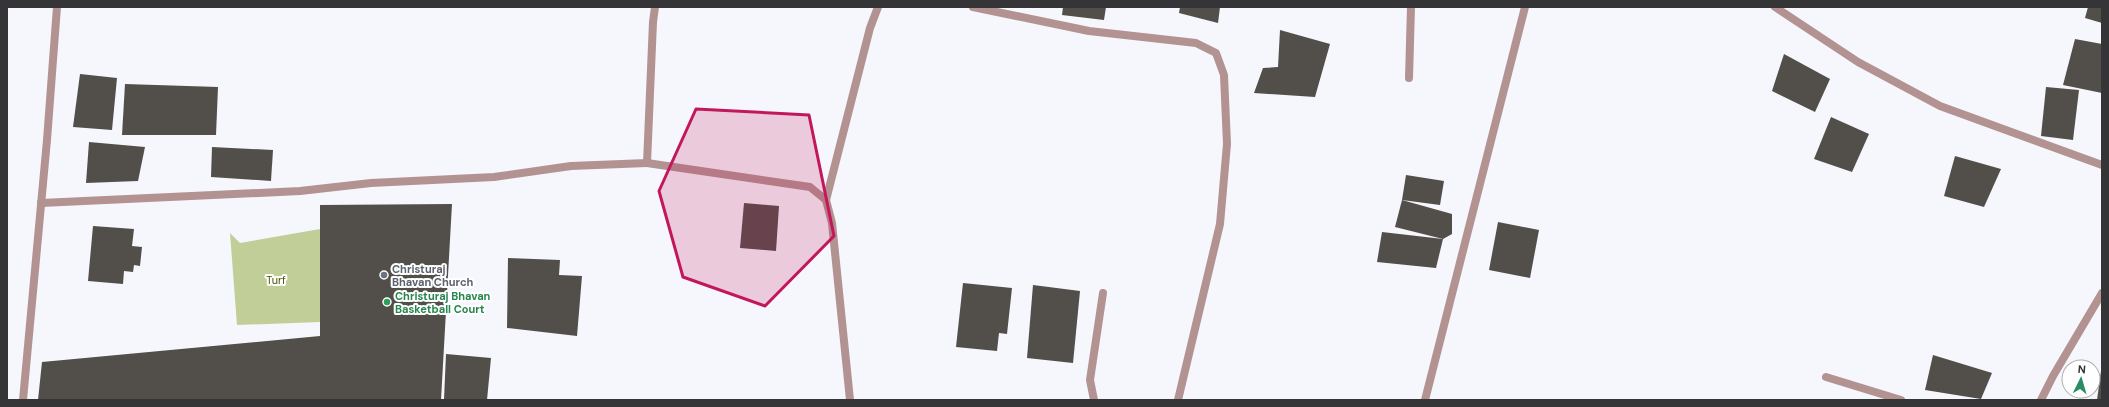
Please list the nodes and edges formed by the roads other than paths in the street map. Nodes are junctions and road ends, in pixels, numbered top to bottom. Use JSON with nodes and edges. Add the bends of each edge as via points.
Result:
{"nodes":[{"id":1,"x":57,"y":7,"type":"edge"},
{"id":2,"x":655,"y":7,"type":"edge"},
{"id":3,"x":878,"y":7,"type":"edge"},
{"id":4,"x":973,"y":7,"type":"edge"},
{"id":5,"x":1411,"y":7,"type":"edge"},
{"id":6,"x":1525,"y":7,"type":"edge"},
{"id":7,"x":1775,"y":7,"type":"edge"},
{"id":8,"x":1409,"y":78,"type":"dead end"},
{"id":9,"x":646,"y":163,"type":"junction"},
{"id":10,"x":2102,"y":165,"type":"edge"},
{"id":11,"x":826,"y":200,"type":"junction"},
{"id":12,"x":42,"y":203,"type":"junction"},
{"id":13,"x":1103,"y":293,"type":"dead end"},
{"id":14,"x":2102,"y":293,"type":"edge"},
{"id":15,"x":1826,"y":377,"type":"dead end"},
{"id":16,"x":23,"y":400,"type":"edge"},
{"id":17,"x":850,"y":400,"type":"edge"},
{"id":18,"x":1094,"y":400,"type":"edge"},
{"id":19,"x":1178,"y":400,"type":"edge"},
{"id":20,"x":1425,"y":400,"type":"edge"},
{"id":21,"x":1902,"y":400,"type":"edge"},
{"id":22,"x":2041,"y":400,"type":"edge"}],
"edges":[{"from":1,"to":12,"type":"street"},
{"from":2,"to":9,"type":"street"},
{"from":3,"to":11,"type":"street","via":[[870,28]]},
{"from":4,"to":19,"type":"street","via":[[1089,31],[1196,43],[1216,53],[1224,74],[1227,144],[1220,224]]},
{"from":5,"to":8,"type":"street"},
{"from":6,"to":20,"type":"street"},
{"from":7,"to":10,"type":"street","via":[[1858,62],[1940,106]]},
{"from":9,"to":11,"type":"street","via":[[810,187]]},
{"from":9,"to":12,"type":"street","via":[[571,166],[494,177],[371,183],[300,191]]},
{"from":11,"to":17,"type":"street","via":[[832,223]]},
{"from":12,"to":16,"type":"street"},
{"from":13,"to":18,"type":"street","via":[[1090,380]]},
{"from":14,"to":22,"type":"street"},
{"from":15,"to":21,"type":"street"}]}
